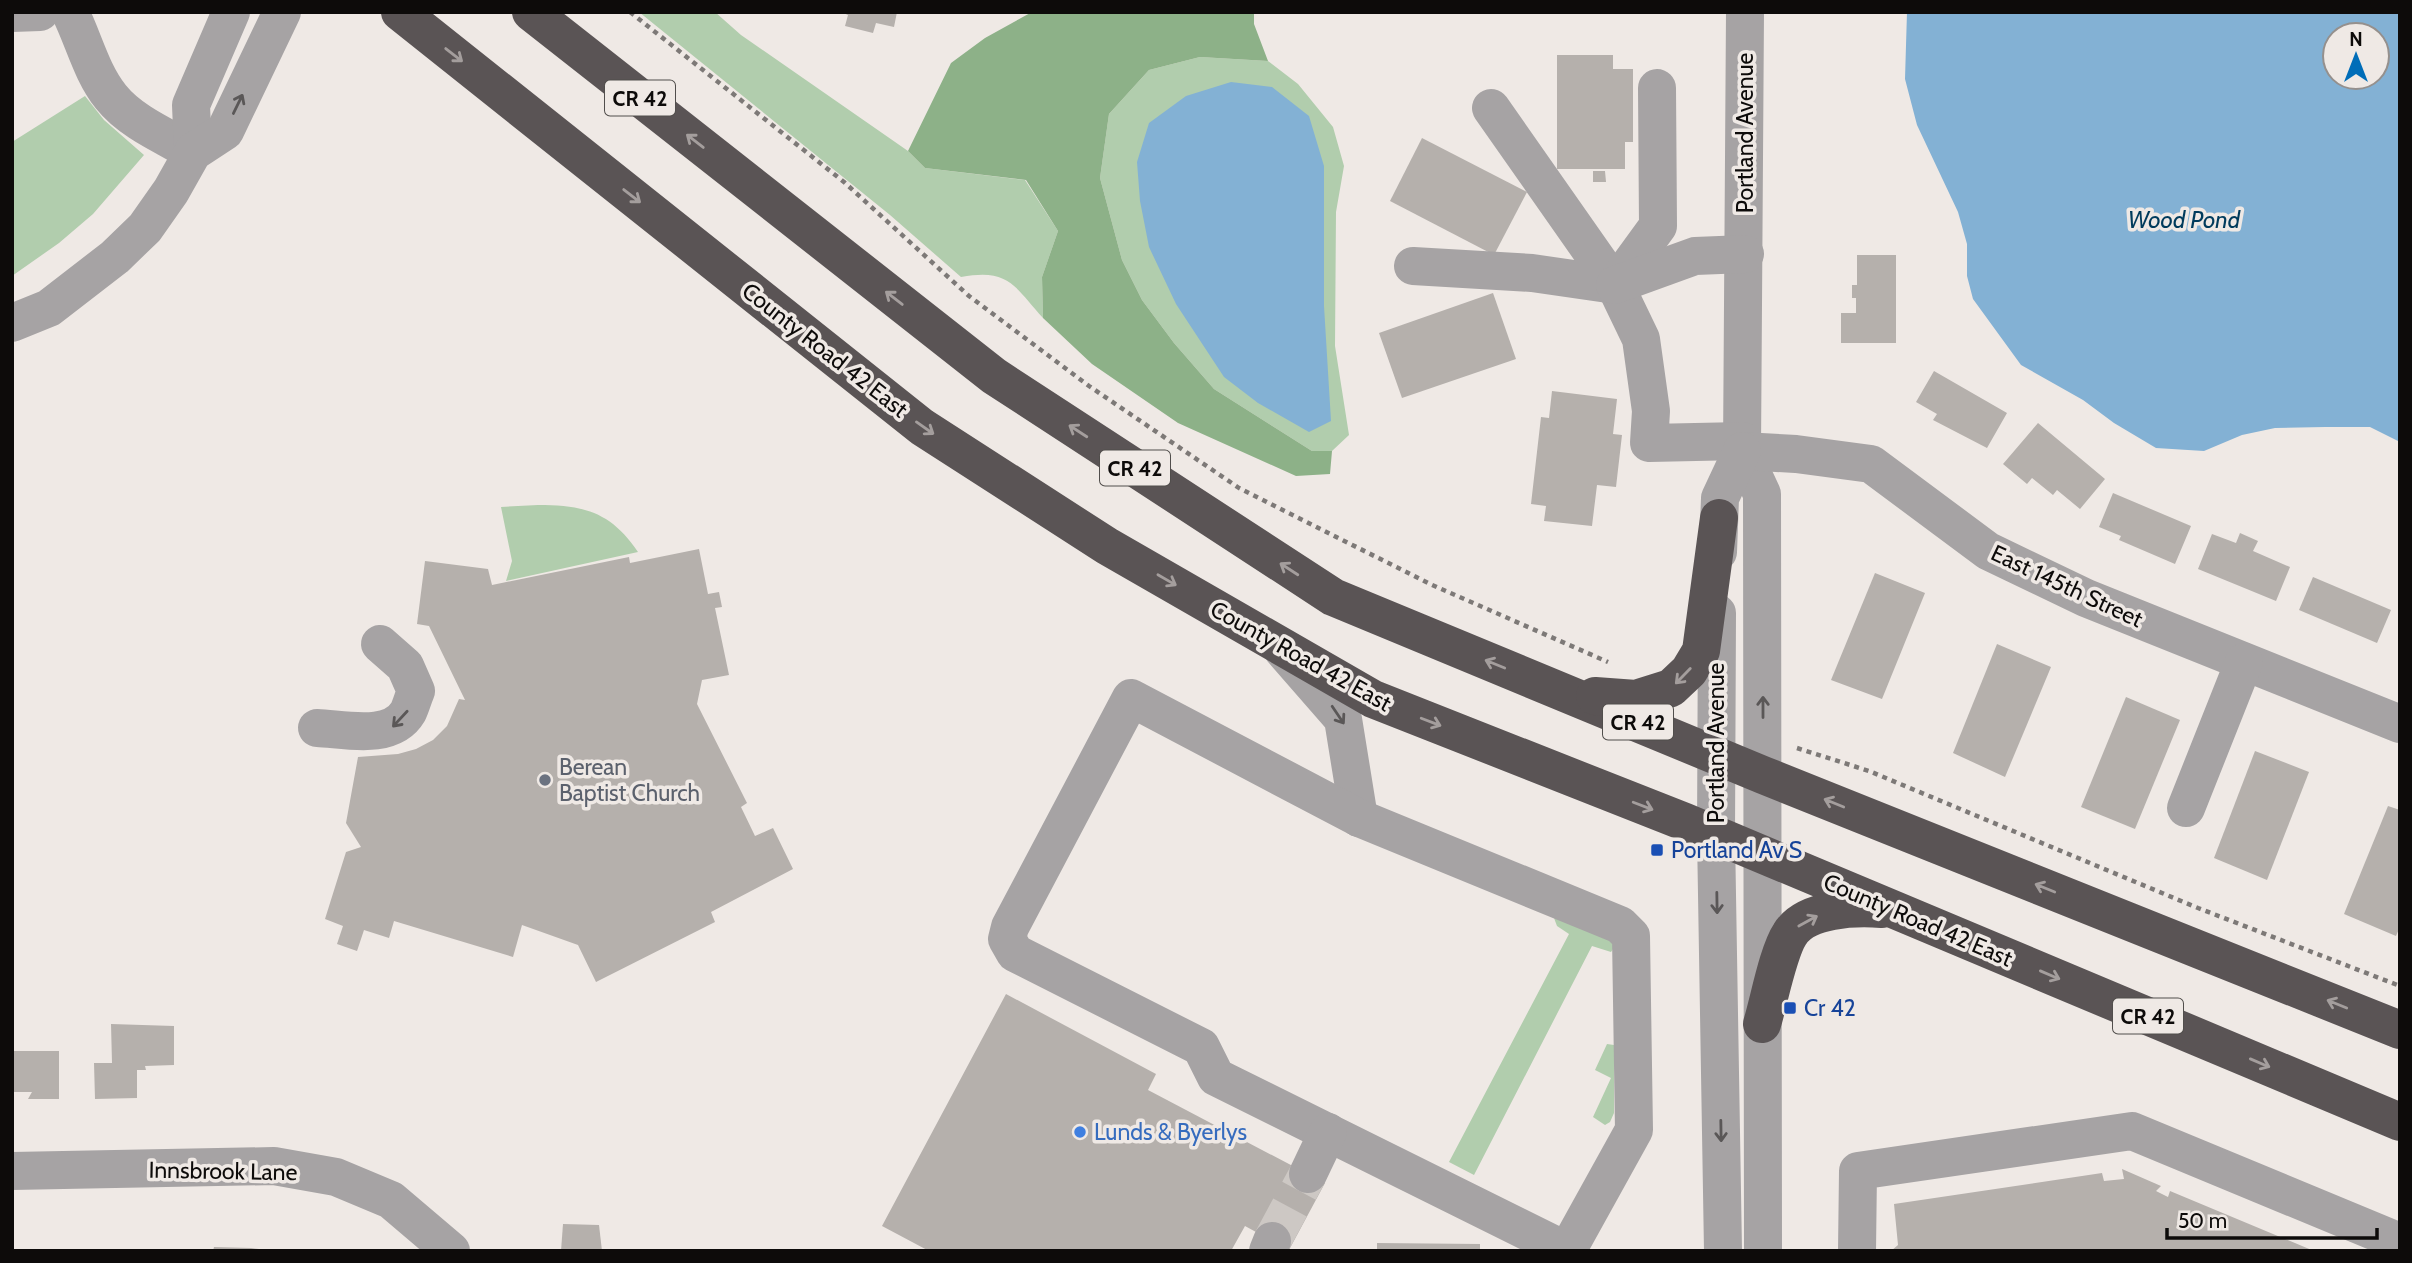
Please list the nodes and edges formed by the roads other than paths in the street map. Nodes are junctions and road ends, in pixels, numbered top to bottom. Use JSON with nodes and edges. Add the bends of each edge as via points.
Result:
{"nodes":[{"id":1,"x":40,"y":12,"type":"edge"},
{"id":2,"x":70,"y":12,"type":"edge"},
{"id":3,"x":231,"y":12,"type":"edge"},
{"id":4,"x":282,"y":12,"type":"edge"},
{"id":5,"x":400,"y":12,"type":"edge"},
{"id":6,"x":531,"y":12,"type":"edge"},
{"id":7,"x":1745,"y":12,"type":"edge"},
{"id":8,"x":12,"y":13,"type":"edge"},
{"id":9,"x":1657,"y":88,"type":"dead end"},
{"id":10,"x":1492,"y":107,"type":"dead end"},
{"id":11,"x":193,"y":152,"type":"junction"},
{"id":12,"x":1745,"y":254,"type":"junction"},
{"id":13,"x":1413,"y":266,"type":"dead end"},
{"id":14,"x":1615,"y":285,"type":"junction"},
{"id":15,"x":12,"y":323,"type":"edge"},
{"id":16,"x":1742,"y":446,"type":"junction"},
{"id":17,"x":1719,"y":518,"type":"junction"},
{"id":18,"x":380,"y":645,"type":"dead end"},
{"id":19,"x":1278,"y":645,"type":"junction"},
{"id":20,"x":2244,"y":662,"type":"junction"},
{"id":21,"x":1559,"y":690,"type":"junction"},
{"id":22,"x":2400,"y":724,"type":"edge"},
{"id":23,"x":317,"y":728,"type":"dead end"},
{"id":24,"x":1717,"y":755,"type":"junction"},
{"id":25,"x":1763,"y":775,"type":"junction"},
{"id":26,"x":2186,"y":808,"type":"dead end"},
{"id":27,"x":1359,"y":818,"type":"junction"},
{"id":28,"x":1716,"y":835,"type":"junction"},
{"id":29,"x":1762,"y":854,"type":"junction"},
{"id":30,"x":1897,"y":911,"type":"junction"},
{"id":31,"x":1762,"y":1024,"type":"junction"},
{"id":32,"x":2400,"y":1030,"type":"edge"},
{"id":33,"x":2400,"y":1122,"type":"edge"},
{"id":34,"x":1328,"y":1132,"type":"junction"},
{"id":35,"x":12,"y":1171,"type":"edge"},
{"id":36,"x":1308,"y":1174,"type":"tunnel mouth"},
{"id":37,"x":2400,"y":1242,"type":"edge"},
{"id":38,"x":451,"y":1251,"type":"edge"},
{"id":39,"x":1723,"y":1251,"type":"edge"},
{"id":40,"x":1763,"y":1251,"type":"edge"},
{"id":41,"x":1857,"y":1251,"type":"edge"}],
"edges":[{"from":1,"to":8,"type":"street"},
{"from":2,"to":11,"type":"street","via":[[110,96],[130,116]]},
{"from":3,"to":11,"type":"street","via":[[191,105]]},
{"from":11,"to":4,"type":"street","one_way":true,"via":[[225,131]]},
{"from":5,"to":19,"type":"highway","name":"County Road 42 East","number":"CR 42","one_way":true,"via":[[922,427],[1107,546]]},
{"from":21,"to":6,"type":"highway","number":"CR 42","one_way":true,"via":[[1332,597],[1017,391]]},
{"from":7,"to":12,"type":"street","name":"Portland Avenue"},
{"from":9,"to":14,"type":"street","via":[[1658,226]]},
{"from":10,"to":14,"type":"street"},
{"from":11,"to":15,"type":"street","via":[[145,228],[115,257],[49,308]]},
{"from":12,"to":14,"type":"street","via":[[1695,256]]},
{"from":12,"to":16,"type":"street","name":"Portland Avenue"},
{"from":13,"to":14,"type":"street","via":[[1532,273]]},
{"from":14,"to":16,"type":"street","name":"East 145th Street","via":[[1640,340],[1651,411],[1649,443]]},
{"from":16,"to":17,"type":"street","name":"Portland Avenue","via":[[1720,498]]},
{"from":16,"to":20,"type":"street","name":"East 145th Street","via":[[1871,464],[1988,551],[2086,598]]},
{"from":25,"to":16,"type":"street","name":"Portland Avenue","one_way":true,"via":[[1762,494]]},
{"from":17,"to":21,"type":"highway","one_way":true,"via":[[1701,651],[1689,671],[1671,688],[1636,699]]},
{"from":17,"to":24,"type":"street","name":"Portland Avenue"},
{"from":18,"to":23,"type":"street","one_way":true,"via":[[405,666],[416,691],[407,714],[393,727],[377,731]]},
{"from":19,"to":27,"type":"street","one_way":true,"via":[[1343,719]]},
{"from":19,"to":28,"type":"highway","name":"County Road 42 East","number":"CR 42","one_way":true,"via":[[1373,699]]},
{"from":20,"to":22,"type":"street","name":"East 145th Street"},
{"from":20,"to":26,"type":"street"},
{"from":21,"to":24,"type":"highway","number":"CR 42"},
{"from":24,"to":25,"type":"highway","number":"CR 42"},
{"from":24,"to":28,"type":"street","name":"Portland Avenue"},
{"from":25,"to":29,"type":"street","name":"Portland Avenue"},
{"from":32,"to":25,"type":"highway","number":"CR 42","one_way":true},
{"from":27,"to":34,"type":"street","via":[[1620,925],[1631,936],[1634,1130],[1567,1251]]},
{"from":27,"to":34,"type":"street","via":[[1131,698],[1007,939],[1015,953],[1031,963],[1201,1047],[1216,1077]]},
{"from":28,"to":29,"type":"highway","name":"County Road 42 East","number":"CR 42"},
{"from":28,"to":39,"type":"street","name":"Portland Avenue","one_way":true},
{"from":29,"to":30,"type":"highway","name":"County Road 42 East","number":"CR 42"},
{"from":29,"to":31,"type":"street","name":"Portland Avenue"},
{"from":31,"to":30,"type":"highway","one_way":true,"via":[[1790,933],[1806,921],[1841,909]]},
{"from":30,"to":33,"type":"highway","name":"County Road 42 East","number":"CR 42","one_way":true},
{"from":31,"to":40,"type":"street","name":"Portland Avenue"},
{"from":34,"to":36,"type":"street"},
{"from":35,"to":38,"type":"street","name":"Innsbrook Lane","via":[[274,1167],[337,1177],[391,1200]]},
{"from":37,"to":41,"type":"street","via":[[2132,1131],[1858,1171]]}]}
